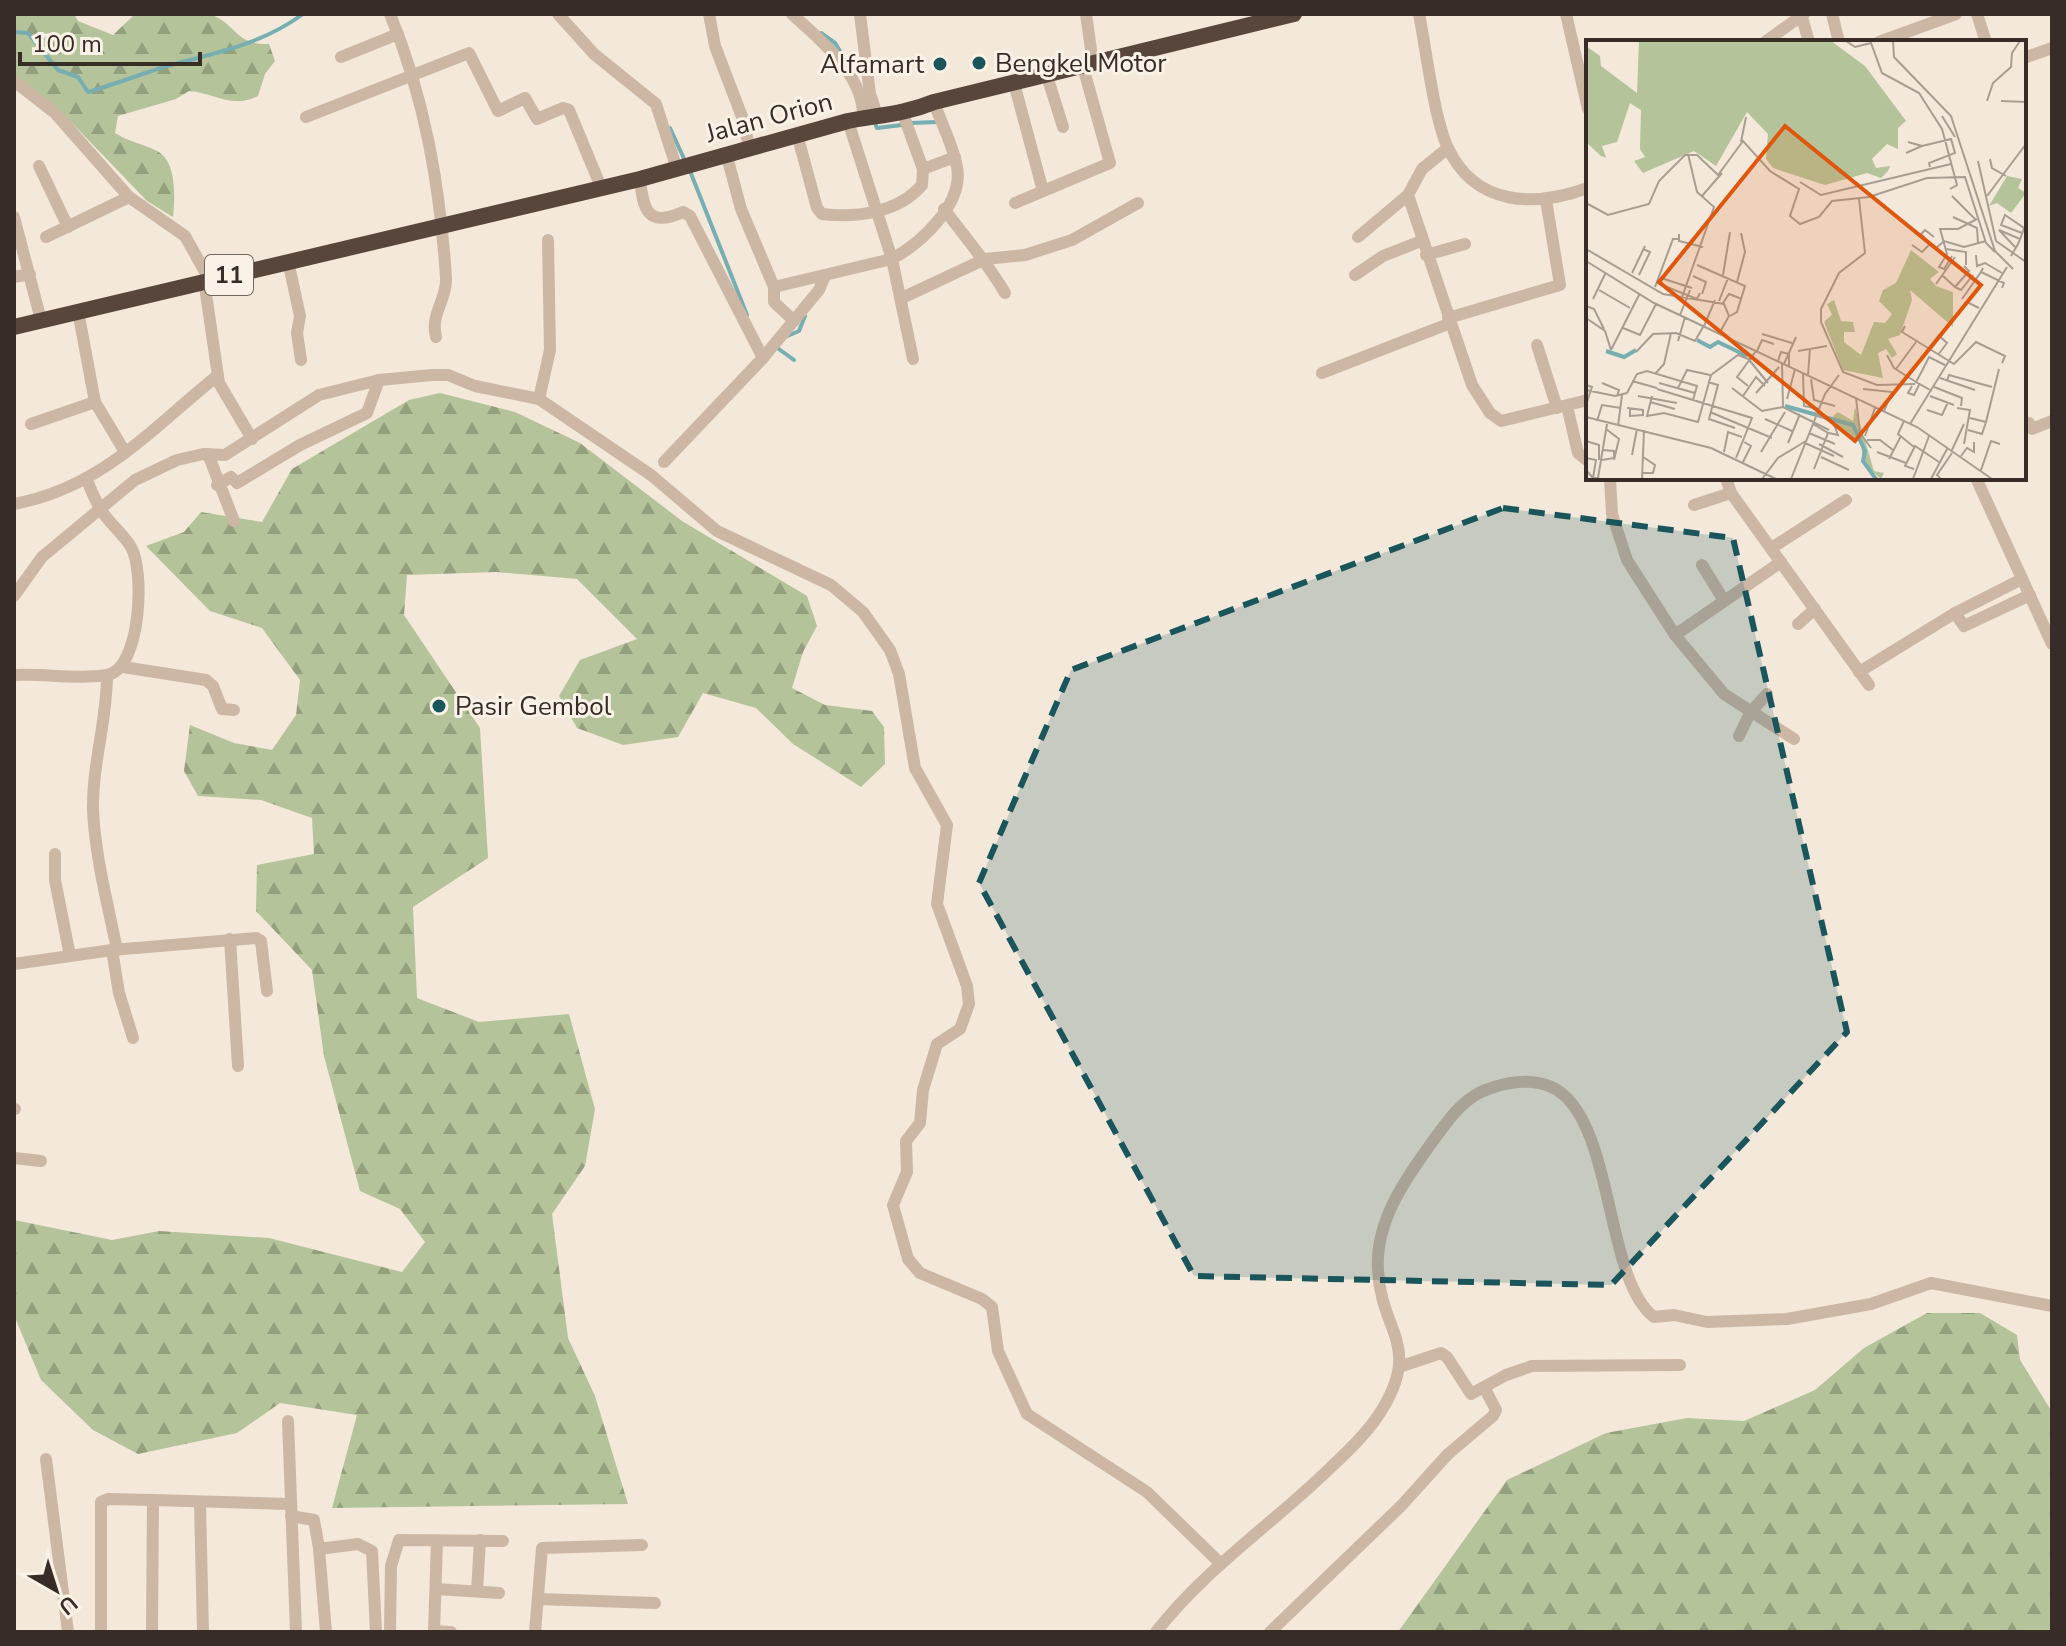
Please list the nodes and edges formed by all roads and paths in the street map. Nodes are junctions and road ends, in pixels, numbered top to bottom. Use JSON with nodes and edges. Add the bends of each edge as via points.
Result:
{"nodes":[{"id":1,"x":558,"y":14,"type":"edge"},
{"id":2,"x":709,"y":14,"type":"edge"},
{"id":3,"x":792,"y":14,"type":"edge"},
{"id":4,"x":860,"y":14,"type":"edge"},
{"id":5,"x":1086,"y":14,"type":"edge"},
{"id":6,"x":1294,"y":14,"type":"edge"},
{"id":7,"x":1419,"y":14,"type":"edge"},
{"id":8,"x":1566,"y":14,"type":"edge"},
{"id":9,"x":1802,"y":14,"type":"edge"},
{"id":10,"x":1832,"y":14,"type":"edge"},
{"id":11,"x":1956,"y":14,"type":"edge"},
{"id":12,"x":1977,"y":14,"type":"edge"},
{"id":13,"x":393,"y":15,"type":"edge"},
{"id":14,"x":398,"y":34,"type":"junction"},
{"id":15,"x":1768,"y":40,"type":"edge"},
{"id":16,"x":1808,"y":40,"type":"edge"},
{"id":17,"x":1838,"y":40,"type":"edge"},
{"id":18,"x":1884,"y":40,"type":"edge"},
{"id":19,"x":1985,"y":40,"type":"edge"},
{"id":20,"x":2052,"y":48,"type":"edge"},
{"id":21,"x":341,"y":57,"type":"dead end"},
{"id":22,"x":2026,"y":57,"type":"edge"},
{"id":23,"x":1088,"y":65,"type":"junction"},
{"id":24,"x":413,"y":76,"type":"junction"},
{"id":25,"x":1047,"y":76,"type":"junction"},
{"id":26,"x":14,"y":81,"type":"edge"},
{"id":27,"x":1014,"y":83,"type":"junction"},
{"id":28,"x":1586,"y":100,"type":"edge"},
{"id":29,"x":934,"y":102,"type":"junction"},
{"id":30,"x":903,"y":114,"type":"junction"},
{"id":31,"x":306,"y":117,"type":"dead end"},
{"id":32,"x":866,"y":117,"type":"junction"},
{"id":33,"x":1063,"y":127,"type":"dead end"},
{"id":34,"x":797,"y":134,"type":"junction"},
{"id":35,"x":749,"y":148,"type":"junction"},
{"id":36,"x":1448,"y":148,"type":"junction"},
{"id":37,"x":726,"y":153,"type":"junction"},
{"id":38,"x":955,"y":157,"type":"junction"},
{"id":39,"x":680,"y":165,"type":"junction"},
{"id":40,"x":39,"y":166,"type":"dead end"},
{"id":41,"x":923,"y":169,"type":"junction"},
{"id":42,"x":640,"y":179,"type":"junction"},
{"id":43,"x":601,"y":187,"type":"junction"},
{"id":44,"x":1043,"y":191,"type":"junction"},
{"id":45,"x":1586,"y":191,"type":"edge"},
{"id":46,"x":1408,"y":195,"type":"junction"},
{"id":47,"x":129,"y":197,"type":"junction"},
{"id":48,"x":1546,"y":200,"type":"junction"},
{"id":49,"x":1015,"y":203,"type":"dead end"},
{"id":50,"x":1138,"y":203,"type":"dead end"},
{"id":51,"x":944,"y":209,"type":"junction"},
{"id":52,"x":877,"y":210,"type":"junction"},
{"id":53,"x":14,"y":217,"type":"edge"},
{"id":54,"x":443,"y":223,"type":"junction"},
{"id":55,"x":68,"y":227,"type":"junction"},
{"id":56,"x":46,"y":237,"type":"dead end"},
{"id":57,"x":1358,"y":237,"type":"dead end"},
{"id":58,"x":548,"y":240,"type":"dead end"},
{"id":59,"x":1421,"y":241,"type":"junction"},
{"id":60,"x":1465,"y":244,"type":"dead end"},
{"id":61,"x":1426,"y":255,"type":"junction"},
{"id":62,"x":892,"y":259,"type":"junction"},
{"id":63,"x":985,"y":259,"type":"junction"},
{"id":64,"x":288,"y":261,"type":"junction"},
{"id":65,"x":30,"y":274,"type":"junction"},
{"id":66,"x":1355,"y":275,"type":"dead end"},
{"id":67,"x":825,"y":276,"type":"junction"},
{"id":68,"x":14,"y":277,"type":"edge"},
{"id":69,"x":207,"y":280,"type":"junction"},
{"id":70,"x":774,"y":287,"type":"junction"},
{"id":71,"x":1005,"y":293,"type":"dead end"},
{"id":72,"x":902,"y":298,"type":"junction"},
{"id":73,"x":78,"y":311,"type":"junction"},
{"id":74,"x":41,"y":320,"type":"junction"},
{"id":75,"x":794,"y":321,"type":"junction"},
{"id":76,"x":1448,"y":321,"type":"junction"},
{"id":77,"x":14,"y":327,"type":"edge"},
{"id":78,"x":436,"y":337,"type":"dead end"},
{"id":79,"x":1537,"y":345,"type":"dead end"},
{"id":80,"x":764,"y":357,"type":"junction"},
{"id":81,"x":913,"y":359,"type":"dead end"},
{"id":82,"x":301,"y":360,"type":"dead end"},
{"id":83,"x":1322,"y":373,"type":"dead end"},
{"id":84,"x":217,"y":376,"type":"junction"},
{"id":85,"x":379,"y":380,"type":"junction"},
{"id":86,"x":539,"y":399,"type":"junction"},
{"id":87,"x":1586,"y":401,"type":"edge"},
{"id":88,"x":95,"y":402,"type":"junction"},
{"id":89,"x":1562,"y":407,"type":"junction"},
{"id":90,"x":2052,"y":421,"type":"edge"},
{"id":91,"x":31,"y":424,"type":"dead end"},
{"id":92,"x":2026,"y":424,"type":"edge"},
{"id":93,"x":252,"y":439,"type":"junction"},
{"id":94,"x":125,"y":452,"type":"junction"},
{"id":95,"x":208,"y":454,"type":"junction"},
{"id":96,"x":1586,"y":459,"type":"edge"},
{"id":97,"x":664,"y":462,"type":"dead end"},
{"id":98,"x":87,"y":480,"type":"junction"},
{"id":99,"x":1610,"y":480,"type":"edge"},
{"id":100,"x":1727,"y":480,"type":"edge"},
{"id":101,"x":1977,"y":480,"type":"edge"},
{"id":102,"x":217,"y":485,"type":"junction"},
{"id":103,"x":1731,"y":493,"type":"junction"},
{"id":104,"x":1846,"y":500,"type":"dead end"},
{"id":105,"x":14,"y":504,"type":"edge"},
{"id":106,"x":1694,"y":505,"type":"dead end"},
{"id":107,"x":100,"y":510,"type":"junction"},
{"id":108,"x":234,"y":521,"type":"dead end"},
{"id":109,"x":1773,"y":547,"type":"junction"},
{"id":110,"x":1781,"y":562,"type":"junction"},
{"id":111,"x":1702,"y":565,"type":"dead end"},
{"id":112,"x":2022,"y":579,"type":"junction"},
{"id":113,"x":2030,"y":595,"type":"junction"},
{"id":114,"x":14,"y":596,"type":"edge"},
{"id":115,"x":1723,"y":599,"type":"junction"},
{"id":116,"x":1815,"y":609,"type":"junction"},
{"id":117,"x":1955,"y":613,"type":"junction"},
{"id":118,"x":1798,"y":624,"type":"dead end"},
{"id":119,"x":1675,"y":635,"type":"junction"},
{"id":120,"x":2052,"y":644,"type":"edge"},
{"id":121,"x":123,"y":667,"type":"junction"},
{"id":122,"x":1859,"y":672,"type":"junction"},
{"id":123,"x":14,"y":675,"type":"edge"},
{"id":124,"x":107,"y":675,"type":"junction"},
{"id":125,"x":1869,"y":685,"type":"dead end"},
{"id":126,"x":1767,"y":694,"type":"dead end"},
{"id":127,"x":234,"y":710,"type":"dead end"},
{"id":128,"x":1750,"y":713,"type":"junction"},
{"id":129,"x":1739,"y":736,"type":"dead end"},
{"id":130,"x":1794,"y":739,"type":"dead end"},
{"id":131,"x":55,"y":854,"type":"dead end"},
{"id":132,"x":230,"y":939,"type":"junction"},
{"id":133,"x":114,"y":950,"type":"junction"},
{"id":134,"x":70,"y":956,"type":"junction"},
{"id":135,"x":14,"y":964,"type":"edge"},
{"id":136,"x":267,"y":991,"type":"dead end"},
{"id":137,"x":133,"y":1038,"type":"dead end"},
{"id":138,"x":238,"y":1066,"type":"dead end"},
{"id":139,"x":14,"y":1158,"type":"edge"},
{"id":140,"x":41,"y":1161,"type":"dead end"},
{"id":141,"x":2052,"y":1306,"type":"edge"},
{"id":142,"x":1680,"y":1365,"type":"dead end"},
{"id":143,"x":1402,"y":1366,"type":"junction"},
{"id":144,"x":1484,"y":1387,"type":"junction"},
{"id":145,"x":288,"y":1421,"type":"dead end"},
{"id":146,"x":46,"y":1459,"type":"dead end"},
{"id":147,"x":153,"y":1500,"type":"junction"},
{"id":148,"x":200,"y":1503,"type":"junction"},
{"id":149,"x":291,"y":1510,"type":"junction"},
{"id":150,"x":480,"y":1540,"type":"junction"},
{"id":151,"x":437,"y":1541,"type":"junction"},
{"id":152,"x":503,"y":1541,"type":"dead end"},
{"id":153,"x":642,"y":1545,"type":"dead end"},
{"id":154,"x":319,"y":1548,"type":"junction"},
{"id":155,"x":1221,"y":1564,"type":"junction"},
{"id":156,"x":436,"y":1589,"type":"junction"},
{"id":157,"x":477,"y":1591,"type":"junction"},
{"id":158,"x":499,"y":1593,"type":"dead end"},
{"id":159,"x":539,"y":1599,"type":"junction"},
{"id":160,"x":655,"y":1603,"type":"dead end"},
{"id":161,"x":68,"y":1632,"type":"edge"},
{"id":162,"x":101,"y":1632,"type":"edge"},
{"id":163,"x":152,"y":1632,"type":"edge"},
{"id":164,"x":203,"y":1632,"type":"edge"},
{"id":165,"x":296,"y":1632,"type":"edge"},
{"id":166,"x":326,"y":1632,"type":"edge"},
{"id":167,"x":376,"y":1632,"type":"edge"},
{"id":168,"x":390,"y":1632,"type":"edge"},
{"id":169,"x":434,"y":1632,"type":"edge"},
{"id":170,"x":451,"y":1632,"type":"edge"},
{"id":171,"x":535,"y":1632,"type":"edge"},
{"id":172,"x":1156,"y":1632,"type":"edge"},
{"id":173,"x":1270,"y":1632,"type":"edge"}],
"edges":[{"from":1,"to":39,"type":"street","via":[[594,54],[649,95]]},
{"from":2,"to":35,"type":"street"},
{"from":3,"to":32,"type":"street","via":[[843,66]]},
{"from":4,"to":32,"type":"street","via":[[870,94]]},
{"from":5,"to":23,"type":"street"},
{"from":6,"to":23,"type":"highway","name":"Jalan Orion","number":"11"},
{"from":7,"to":36,"type":"street"},
{"from":8,"to":28,"type":"street"},
{"from":9,"to":15,"type":"street"},
{"from":9,"to":16,"type":"street"},
{"from":10,"to":17,"type":"street"},
{"from":11,"to":18,"type":"street"},
{"from":12,"to":19,"type":"street"},
{"from":13,"to":14,"type":"street"},
{"from":14,"to":21,"type":"street"},
{"from":14,"to":24,"type":"street"},
{"from":20,"to":22,"type":"street"},
{"from":23,"to":25,"type":"highway","name":"Jalan Orion","number":"11"},
{"from":23,"to":44,"type":"street","via":[[1110,163]]},
{"from":24,"to":31,"type":"street"},
{"from":24,"to":43,"type":"street","via":[[469,53],[498,111],[525,98],[537,119],[566,107]]},
{"from":24,"to":54,"type":"street","via":[[432,148]]},
{"from":25,"to":27,"type":"highway","name":"Jalan Orion","number":"11"},
{"from":25,"to":33,"type":"street"},
{"from":26,"to":47,"type":"street","via":[[55,113]]},
{"from":27,"to":29,"type":"highway","name":"Jalan Orion","number":"11"},
{"from":27,"to":44,"type":"street"},
{"from":29,"to":30,"type":"highway","name":"Jalan Orion","number":"11"},
{"from":29,"to":38,"type":"street"},
{"from":30,"to":32,"type":"highway","name":"Jalan Orion","number":"11"},
{"from":30,"to":41,"type":"street"},
{"from":32,"to":34,"type":"highway","name":"Jalan Orion","number":"11"},
{"from":32,"to":52,"type":"street"},
{"from":34,"to":35,"type":"highway","name":"Jalan Orion","number":"11"},
{"from":34,"to":52,"type":"street","via":[[822,214],[845,217]]},
{"from":35,"to":37,"type":"highway","name":"Jalan Orion","number":"11"},
{"from":36,"to":46,"type":"street","via":[[1422,169]]},
{"from":36,"to":48,"type":"street","via":[[1468,174],[1492,191],[1517,201]]},
{"from":37,"to":39,"type":"highway","name":"Jalan Orion","number":"11"},
{"from":37,"to":70,"type":"street","via":[[741,209]]},
{"from":38,"to":41,"type":"street"},
{"from":38,"to":51,"type":"street","via":[[957,180]]},
{"from":39,"to":42,"type":"highway","name":"Jalan Orion","number":"11"},
{"from":40,"to":55,"type":"street"},
{"from":41,"to":52,"type":"street","via":[[915,194]]},
{"from":42,"to":43,"type":"highway","name":"Jalan Orion","number":"11"},
{"from":42,"to":80,"type":"street","via":[[650,214],[657,219],[683,212],[690,216]]},
{"from":43,"to":54,"type":"highway","name":"Jalan Orion","number":"11"},
{"from":44,"to":49,"type":"street"},
{"from":45,"to":48,"type":"street"},
{"from":46,"to":57,"type":"street"},
{"from":46,"to":59,"type":"street"},
{"from":47,"to":55,"type":"street"},
{"from":47,"to":69,"type":"street","via":[[185,236]]},
{"from":48,"to":76,"type":"street","via":[[1560,285]]},
{"from":50,"to":63,"type":"street","via":[[1047,249]]},
{"from":51,"to":62,"type":"street","via":[[917,243]]},
{"from":51,"to":63,"type":"street"},
{"from":52,"to":62,"type":"street"},
{"from":53,"to":65,"type":"street"},
{"from":54,"to":64,"type":"highway","number":"11"},
{"from":54,"to":78,"type":"street","via":[[446,283],[434,318]]},
{"from":55,"to":56,"type":"street"},
{"from":58,"to":86,"type":"street","via":[[550,350]]},
{"from":59,"to":61,"type":"street"},
{"from":59,"to":66,"type":"street","via":[[1383,256]]},
{"from":60,"to":61,"type":"street"},
{"from":61,"to":76,"type":"street"},
{"from":62,"to":67,"type":"street"},
{"from":62,"to":72,"type":"street"},
{"from":63,"to":71,"type":"street"},
{"from":63,"to":72,"type":"street"},
{"from":64,"to":69,"type":"highway","number":"11"},
{"from":64,"to":82,"type":"street","via":[[300,316]]},
{"from":65,"to":68,"type":"street"},
{"from":65,"to":74,"type":"street"},
{"from":67,"to":70,"type":"street"},
{"from":67,"to":75,"type":"street"},
{"from":69,"to":73,"type":"highway","number":"11"},
{"from":69,"to":84,"type":"street"},
{"from":70,"to":75,"type":"street","via":[[776,308]]},
{"from":72,"to":81,"type":"street"},
{"from":73,"to":74,"type":"highway","number":"11"},
{"from":73,"to":88,"type":"street"},
{"from":74,"to":77,"type":"highway","number":"11"},
{"from":75,"to":80,"type":"street"},
{"from":76,"to":83,"type":"street"},
{"from":76,"to":89,"type":"street","via":[[1472,385],[1493,416],[1505,421]]},
{"from":79,"to":89,"type":"street"},
{"from":80,"to":97,"type":"street"},
{"from":84,"to":93,"type":"street"},
{"from":84,"to":94,"type":"street"},
{"from":85,"to":86,"type":"street","via":[[448,375]]},
{"from":85,"to":93,"type":"street","via":[[319,395]]},
{"from":85,"to":102,"type":"street","via":[[367,413],[237,483],[231,477]]},
{"from":86,"to":155,"type":"street","via":[[651,475],[717,531],[831,585],[863,612],[890,650],[915,768],[947,825],[937,904],[964,970],[969,1000],[958,1031],[937,1044],[923,1090],[920,1123],[906,1141],[907,1172],[893,1205],[903,1248],[920,1273],[992,1307],[998,1351],[1032,1419],[1147,1492]]},
{"from":87,"to":89,"type":"street"},
{"from":88,"to":91,"type":"street"},
{"from":88,"to":94,"type":"street"},
{"from":89,"to":96,"type":"street","via":[[1578,453]]},
{"from":90,"to":92,"type":"street","via":[[2032,429]]},
{"from":93,"to":95,"type":"street","via":[[225,455]]},
{"from":94,"to":98,"type":"street"},
{"from":95,"to":102,"type":"street"},
{"from":95,"to":107,"type":"street","via":[[148,473]]},
{"from":98,"to":105,"type":"street"},
{"from":98,"to":107,"type":"street"},
{"from":99,"to":119,"type":"street","via":[[1612,514],[1627,560]]},
{"from":100,"to":103,"type":"street"},
{"from":101,"to":112,"type":"street"},
{"from":102,"to":108,"type":"street"},
{"from":103,"to":106,"type":"street"},
{"from":103,"to":109,"type":"street"},
{"from":104,"to":109,"type":"street"},
{"from":107,"to":114,"type":"street","via":[[42,557]]},
{"from":107,"to":121,"type":"street","via":[[132,548],[137,568],[135,633]]},
{"from":109,"to":110,"type":"street"},
{"from":110,"to":115,"type":"street"},
{"from":110,"to":116,"type":"street"},
{"from":111,"to":115,"type":"street"},
{"from":112,"to":113,"type":"street"},
{"from":112,"to":117,"type":"street"},
{"from":113,"to":117,"type":"street","via":[[1964,626]]},
{"from":113,"to":120,"type":"street"},
{"from":115,"to":119,"type":"street"},
{"from":116,"to":118,"type":"street"},
{"from":116,"to":122,"type":"street"},
{"from":117,"to":122,"type":"street"},
{"from":119,"to":128,"type":"street","via":[[1709,679]]},
{"from":121,"to":124,"type":"street"},
{"from":121,"to":127,"type":"street","via":[[206,680],[222,709]]},
{"from":122,"to":125,"type":"street"},
{"from":123,"to":124,"type":"street"},
{"from":124,"to":133,"type":"street","via":[[93,811]]},
{"from":126,"to":128,"type":"street"},
{"from":128,"to":129,"type":"street"},
{"from":128,"to":130,"type":"street"},
{"from":131,"to":134,"type":"street"},
{"from":132,"to":133,"type":"street"},
{"from":132,"to":136,"type":"street","via":[[260,940]]},
{"from":132,"to":138,"type":"street"},
{"from":133,"to":134,"type":"street"},
{"from":133,"to":137,"type":"street","via":[[119,993]]},
{"from":134,"to":135,"type":"street"},
{"from":139,"to":140,"type":"street"},
{"from":141,"to":143,"type":"street","via":[[1931,1283],[1871,1304],[1787,1319],[1707,1322],[1654,1317],[1632,1283],[1583,1121],[1556,1089],[1521,1082],[1483,1091],[1457,1109],[1413,1169],[1386,1218],[1378,1270]]},
{"from":142,"to":144,"type":"street","via":[[1532,1366]]},
{"from":143,"to":144,"type":"street","via":[[1441,1353],[1469,1393]]},
{"from":143,"to":155,"type":"street","via":[[1366,1432],[1293,1504]]},
{"from":144,"to":173,"type":"street","via":[[1496,1410],[1493,1416],[1448,1454]]},
{"from":145,"to":149,"type":"street"},
{"from":146,"to":161,"type":"street"},
{"from":147,"to":148,"type":"street"},
{"from":147,"to":162,"type":"street","via":[[101,1502]]},
{"from":147,"to":163,"type":"street"},
{"from":148,"to":149,"type":"street"},
{"from":148,"to":164,"type":"street"},
{"from":149,"to":154,"type":"street","via":[[315,1521]]},
{"from":149,"to":165,"type":"street"},
{"from":150,"to":151,"type":"street"},
{"from":150,"to":152,"type":"street"},
{"from":150,"to":157,"type":"street"},
{"from":151,"to":156,"type":"street"},
{"from":151,"to":168,"type":"street","via":[[403,1539],[395,1544]]},
{"from":153,"to":159,"type":"street","via":[[542,1548]]},
{"from":154,"to":166,"type":"street"},
{"from":154,"to":167,"type":"street","via":[[370,1548]]},
{"from":155,"to":172,"type":"street"},
{"from":156,"to":157,"type":"street"},
{"from":156,"to":169,"type":"street"},
{"from":157,"to":158,"type":"street"},
{"from":159,"to":160,"type":"street"},
{"from":159,"to":171,"type":"street"},
{"from":169,"to":170,"type":"street"}]}
